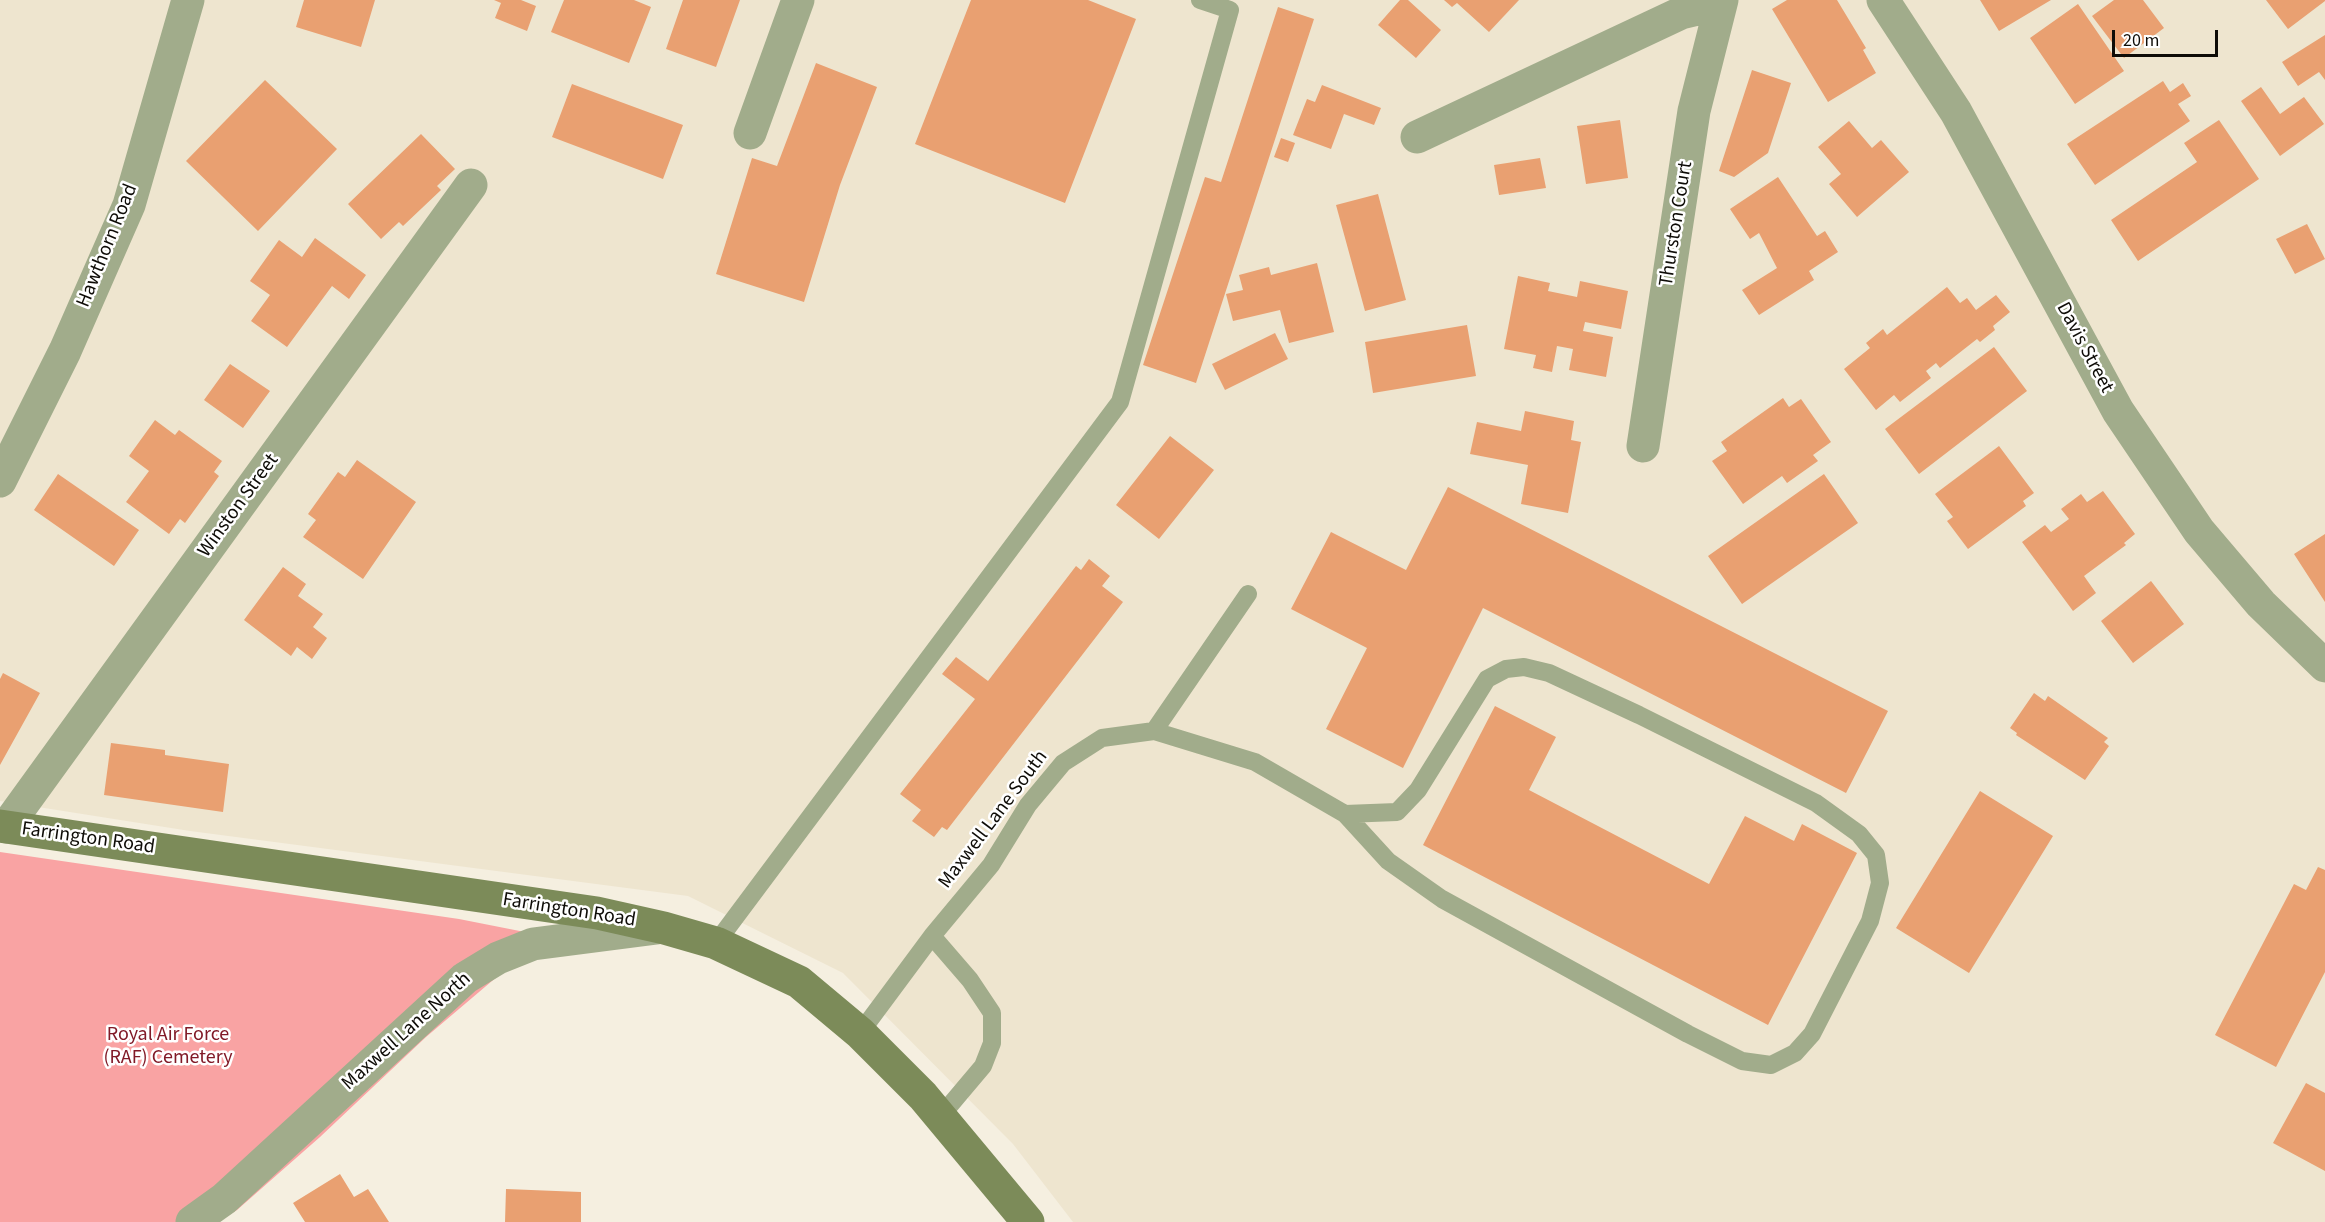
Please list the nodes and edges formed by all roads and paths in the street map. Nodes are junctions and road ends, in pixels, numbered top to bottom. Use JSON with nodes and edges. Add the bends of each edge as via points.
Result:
{"nodes":[{"id":1,"x":188,"y":0,"type":"edge"},
{"id":2,"x":798,"y":0,"type":"edge"},
{"id":3,"x":1200,"y":0,"type":"edge"},
{"id":4,"x":1721,"y":2,"type":"edge"},
{"id":5,"x":1892,"y":2,"type":"edge"},
{"id":6,"x":750,"y":133,"type":"dead end"},
{"id":7,"x":1417,"y":137,"type":"dead end"},
{"id":8,"x":471,"y":185,"type":"dead end"},
{"id":9,"x":1643,"y":446,"type":"dead end"},
{"id":10,"x":0,"y":481,"type":"edge"},
{"id":11,"x":1248,"y":594,"type":"dead end"},
{"id":12,"x":2325,"y":666,"type":"edge"},
{"id":13,"x":1154,"y":731,"type":"junction"},
{"id":14,"x":1345,"y":814,"type":"junction"},
{"id":15,"x":3,"y":826,"type":"edge"},
{"id":16,"x":664,"y":927,"type":"junction"},
{"id":17,"x":932,"y":936,"type":"junction"},
{"id":18,"x":716,"y":943,"type":"junction"},
{"id":19,"x":860,"y":1033,"type":"junction"},
{"id":20,"x":940,"y":1117,"type":"junction"},
{"id":21,"x":192,"y":1222,"type":"edge"},
{"id":22,"x":1028,"y":1222,"type":"edge"}],
"edges":[{"from":1,"to":10,"type":"street","name":"Hawthorn Road","via":[[129,205],[65,351]]},
{"from":2,"to":6,"type":"street"},
{"from":3,"to":18,"type":"lane","via":[[1230,10],[1120,402]]},
{"from":4,"to":7,"type":"street","name":"Thurston Court","via":[[1681,13]]},
{"from":4,"to":9,"type":"street","name":"Thurston Court","via":[[1694,111]]},
{"from":5,"to":12,"type":"street","name":"Davis Street","via":[[1956,111],[2124,420],[2199,531],[2261,604]]},
{"from":8,"to":15,"type":"street","name":"Winston Street"},
{"from":11,"to":13,"type":"lane"},
{"from":13,"to":14,"type":"lane","name":"Maxwell Lane South","via":[[1254,762]]},
{"from":13,"to":17,"type":"lane","name":"Maxwell Lane South","via":[[1102,738],[1063,763],[1028,805],[991,865]]},
{"from":14,"to":14,"type":"lane","via":[[1397,812],[1418,790],[1487,679],[1506,669],[1524,667],[1629,710],[1816,803],[1859,834],[1876,855],[1881,883],[1870,921],[1812,1034],[1795,1053],[1771,1065],[1742,1060],[1688,1034],[1442,899],[1388,861]]},
{"from":15,"to":16,"type":"street","name":"Farrington Road","via":[[597,913]]},
{"from":16,"to":18,"type":"street","name":"Farrington Road"},
{"from":16,"to":21,"type":"street","name":"Maxwell Lane North","via":[[533,944],[498,958],[465,978],[224,1199]]},
{"from":17,"to":19,"type":"lane","name":"Maxwell Lane South"},
{"from":17,"to":20,"type":"lane","via":[[992,1013],[993,1043],[983,1066]]},
{"from":18,"to":19,"type":"street","name":"Farrington Road","via":[[799,982]]},
{"from":19,"to":20,"type":"street","name":"Farrington Road"},
{"from":20,"to":22,"type":"street","name":"Farrington Road"}]}
